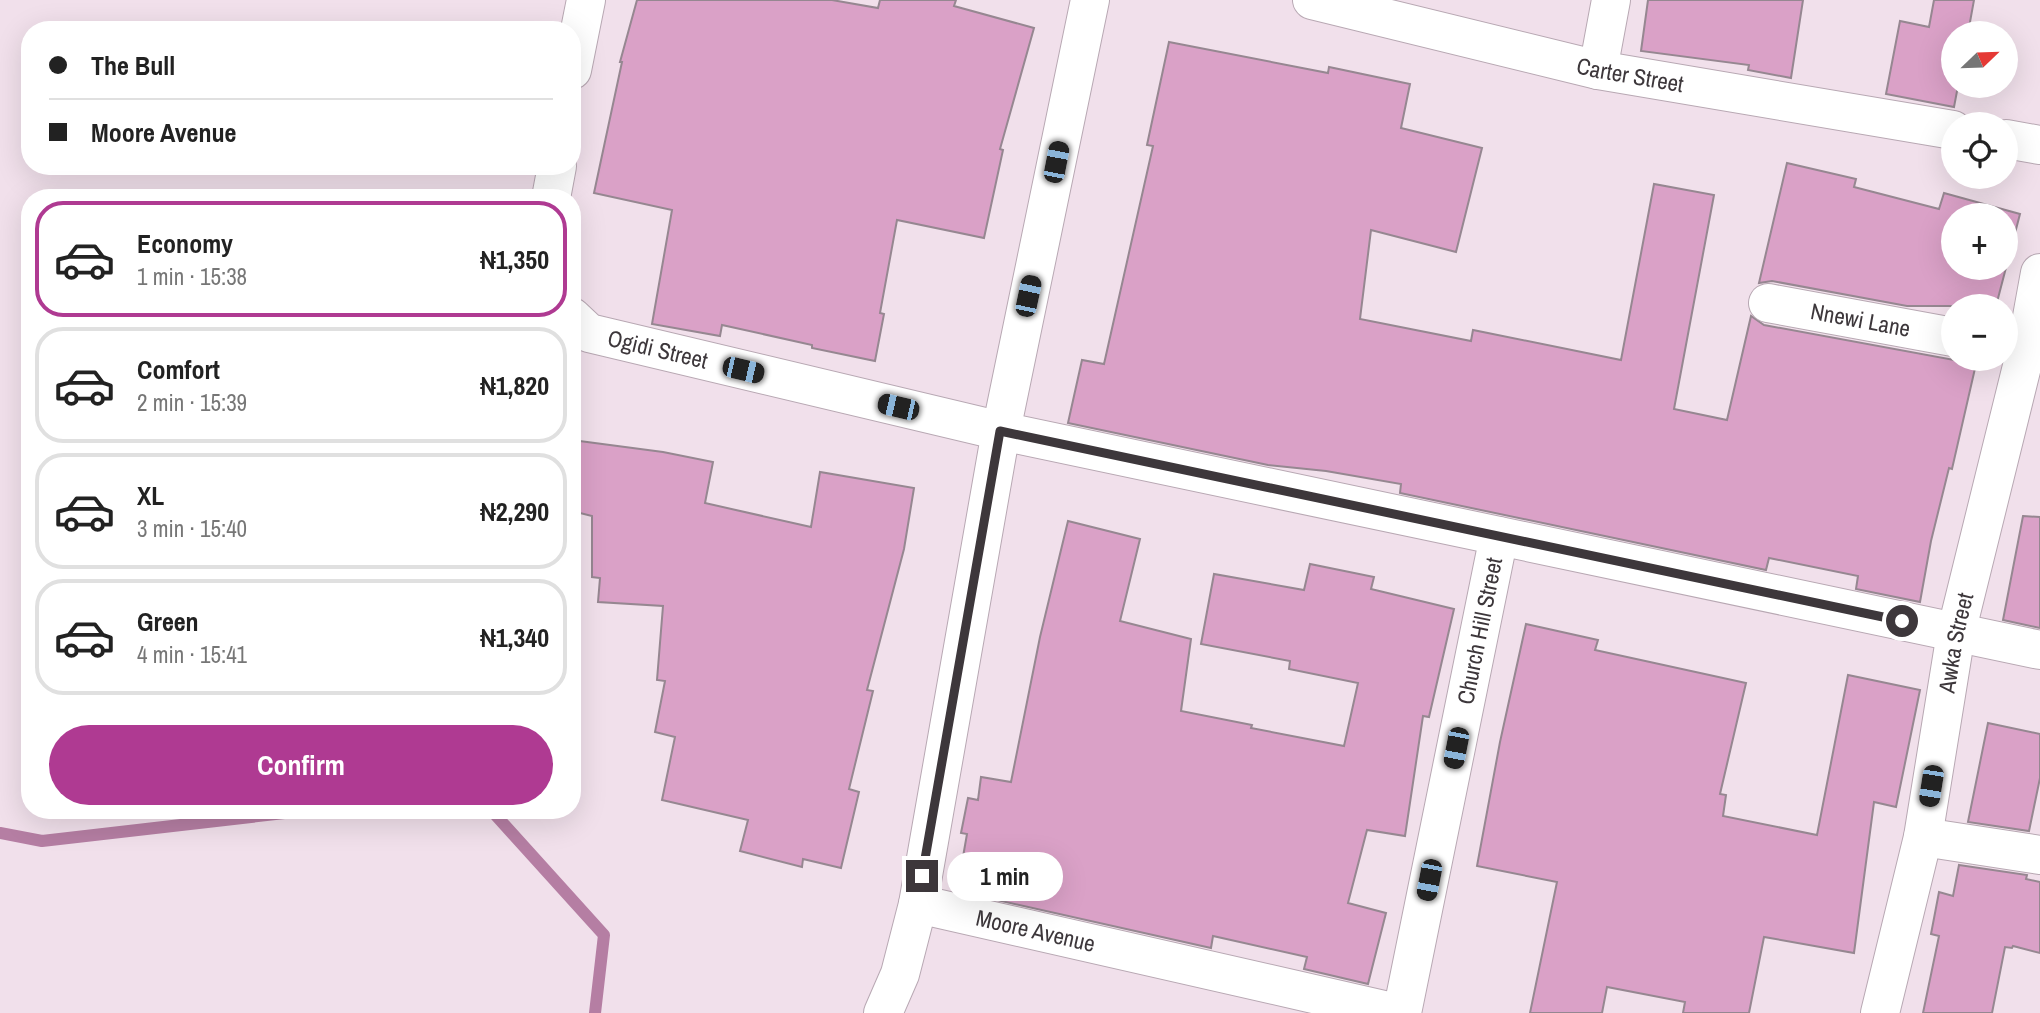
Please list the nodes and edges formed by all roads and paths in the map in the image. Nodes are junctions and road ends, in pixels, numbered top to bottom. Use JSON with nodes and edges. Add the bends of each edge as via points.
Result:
{"nodes":[{"id":1,"x":586,"y":0,"type":"edge"},
{"id":2,"x":1090,"y":0,"type":"edge"},
{"id":3,"x":1311,"y":0,"type":"edge"},
{"id":4,"x":1611,"y":0,"type":"edge"},
{"id":5,"x":581,"y":25,"type":"edge"},
{"id":6,"x":1598,"y":70,"type":"junction"},
{"id":7,"x":1941,"y":128,"type":"edge"},
{"id":8,"x":2018,"y":141,"type":"edge"},
{"id":9,"x":2040,"y":145,"type":"edge"},
{"id":10,"x":2040,"y":273,"type":"edge"},
{"id":11,"x":1768,"y":303,"type":"dead end"},
{"id":12,"x":581,"y":325,"type":"edge"},
{"id":13,"x":1941,"y":335,"type":"edge"},
{"id":14,"x":2024,"y":350,"type":"edge"},
{"id":15,"x":1000,"y":431,"type":"junction"},
{"id":16,"x":1499,"y":536,"type":"junction"},
{"id":17,"x":1956,"y":633,"type":"junction"},
{"id":18,"x":2040,"y":650,"type":"edge"},
{"id":19,"x":1923,"y":837,"type":"junction"},
{"id":20,"x":2040,"y":855,"type":"edge"},
{"id":21,"x":918,"y":904,"type":"junction"},
{"id":22,"x":883,"y":1013,"type":"edge"},
{"id":23,"x":1397,"y":1013,"type":"edge"},
{"id":24,"x":1402,"y":1013,"type":"edge"},
{"id":25,"x":1880,"y":1013,"type":"edge"}],
"edges":[{"from":1,"to":5,"type":"street"},
{"from":2,"to":15,"type":"street"},
{"from":3,"to":6,"type":"street","name":"Carter Street"},
{"from":4,"to":6,"type":"street"},
{"from":6,"to":7,"type":"street","name":"Carter Street"},
{"from":8,"to":9,"type":"street"},
{"from":10,"to":14,"type":"street","name":"Awka Street"},
{"from":11,"to":13,"type":"street","name":"Nnewi Lane"},
{"from":12,"to":15,"type":"street","name":"Ogidi Street"},
{"from":14,"to":17,"type":"street","name":"Awka Street"},
{"from":15,"to":16,"type":"street","name":"Ogidi Street"},
{"from":15,"to":21,"type":"street"},
{"from":16,"to":17,"type":"street","name":"Ogidi Street"},
{"from":16,"to":24,"type":"street","name":"Church Hill Street"},
{"from":17,"to":18,"type":"street","name":"Ogidi Street"},
{"from":17,"to":19,"type":"street","name":"Awka Street"},
{"from":19,"to":20,"type":"street"},
{"from":19,"to":25,"type":"street","name":"Awka Street"},
{"from":21,"to":22,"type":"street","via":[[900,974]]},
{"from":21,"to":23,"type":"street","name":"Moore Avenue"}]}
